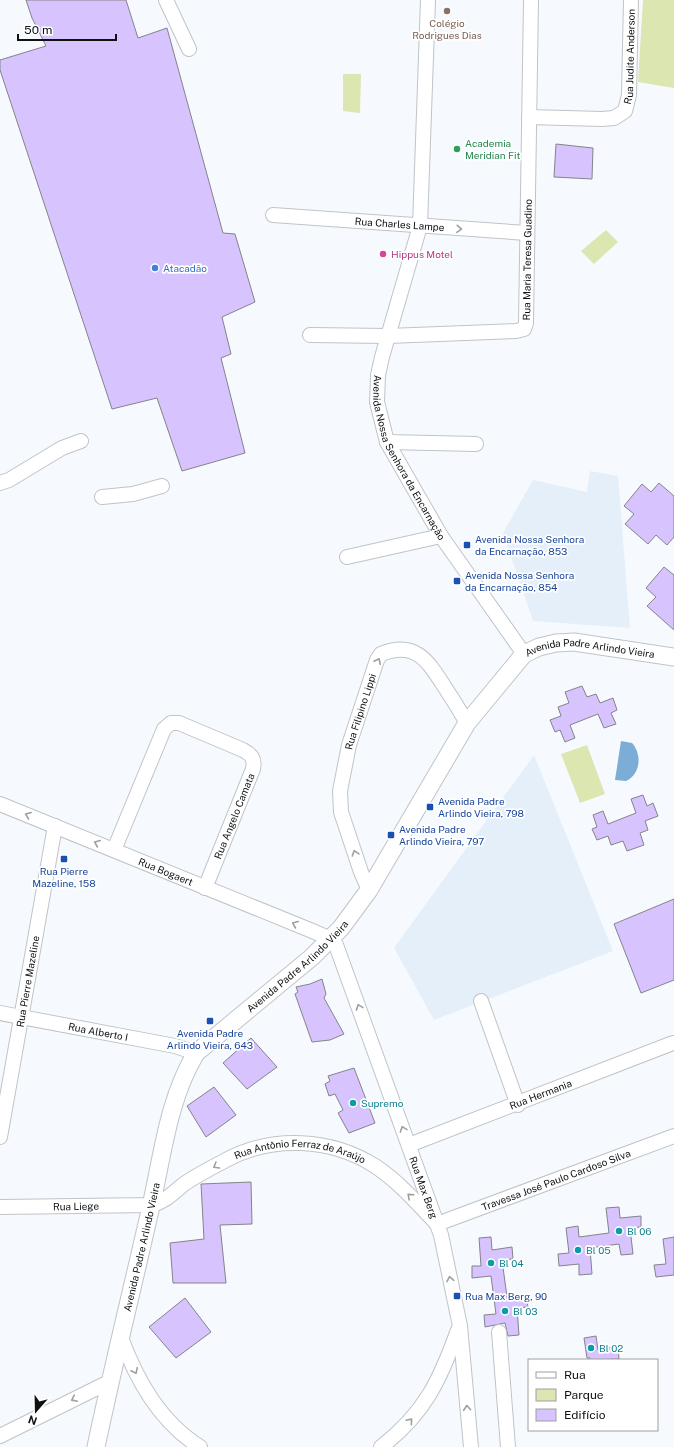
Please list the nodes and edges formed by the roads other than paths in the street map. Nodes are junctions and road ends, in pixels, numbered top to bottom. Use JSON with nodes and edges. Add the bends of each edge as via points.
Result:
{"nodes":[{"id":1,"x":166,"y":0,"type":"edge"},
{"id":2,"x":428,"y":0,"type":"edge"},
{"id":3,"x":531,"y":0,"type":"edge"},
{"id":4,"x":631,"y":0,"type":"edge"},
{"id":5,"x":188,"y":49,"type":"dead end"},
{"id":6,"x":529,"y":117,"type":"junction"},
{"id":7,"x":273,"y":215,"type":"dead end"},
{"id":8,"x":420,"y":226,"type":"junction"},
{"id":9,"x":527,"y":233,"type":"junction"},
{"id":10,"x":310,"y":335,"type":"dead end"},
{"id":11,"x":388,"y":336,"type":"junction"},
{"id":12,"x":81,"y":441,"type":"dead end"},
{"id":13,"x":387,"y":442,"type":"junction"},
{"id":14,"x":476,"y":444,"type":"dead end"},
{"id":15,"x":0,"y":483,"type":"edge"},
{"id":16,"x":162,"y":486,"type":"dead end"},
{"id":17,"x":102,"y":497,"type":"dead end"},
{"id":18,"x":441,"y":536,"type":"junction"},
{"id":19,"x":347,"y":557,"type":"dead end"},
{"id":20,"x":524,"y":654,"type":"junction"},
{"id":21,"x":674,"y":657,"type":"edge"},
{"id":22,"x":467,"y":723,"type":"junction"},
{"id":23,"x":0,"y":804,"type":"edge"},
{"id":24,"x":55,"y":826,"type":"junction"},
{"id":25,"x":114,"y":850,"type":"junction"},
{"id":26,"x":205,"y":888,"type":"junction"},
{"id":27,"x":369,"y":890,"type":"junction"},
{"id":28,"x":331,"y":939,"type":"junction"},
{"id":29,"x":481,"y":1001,"type":"dead end"},
{"id":30,"x":0,"y":1013,"type":"edge"},
{"id":31,"x":21,"y":1017,"type":"junction"},
{"id":32,"x":673,"y":1043,"type":"dead end"},
{"id":33,"x":196,"y":1053,"type":"junction"},
{"id":34,"x":518,"y":1105,"type":"junction"},
{"id":35,"x":674,"y":1136,"type":"edge"},
{"id":36,"x":0,"y":1137,"type":"edge"},
{"id":37,"x":409,"y":1145,"type":"junction"},
{"id":38,"x":152,"y":1205,"type":"junction"},
{"id":39,"x":0,"y":1207,"type":"edge"},
{"id":40,"x":437,"y":1224,"type":"junction"},
{"id":41,"x":460,"y":1326,"type":"junction"},
{"id":42,"x":499,"y":1332,"type":"dead end"},
{"id":43,"x":120,"y":1335,"type":"junction"},
{"id":44,"x":109,"y":1382,"type":"junction"},
{"id":45,"x":0,"y":1436,"type":"edge"},
{"id":46,"x":96,"y":1447,"type":"edge"},
{"id":47,"x":200,"y":1447,"type":"edge"},
{"id":48,"x":381,"y":1447,"type":"edge"},
{"id":49,"x":471,"y":1447,"type":"edge"},
{"id":50,"x":508,"y":1447,"type":"edge"}],
"edges":[{"from":1,"to":5,"type":"street"},
{"from":2,"to":8,"type":"street","name":"Avenida Nossa Senhora da Encarnação"},
{"from":3,"to":6,"type":"street","name":"Rua Maria Teresa Guadino"},
{"from":4,"to":6,"type":"street","name":"Rua Judite Anderson","via":[[629,95],[625,111],[614,118],[602,119]]},
{"from":6,"to":9,"type":"street","name":"Rua Maria Teresa Guadino"},
{"from":7,"to":8,"type":"street","name":"Rua Charles Lampe"},
{"from":8,"to":9,"type":"street","name":"Rua Charles Lampe","one_way":true},
{"from":8,"to":11,"type":"street","name":"Avenida Nossa Senhora da Encarnação"},
{"from":9,"to":11,"type":"street","name":"Rua Maria Teresa Guadino","via":[[524,329],[516,332]]},
{"from":10,"to":11,"type":"street","name":"Rua Maria Teresa Guadino"},
{"from":11,"to":13,"type":"street","name":"Avenida Nossa Senhora da Encarnação","via":[[378,375],[377,402]]},
{"from":12,"to":15,"type":"street","via":[[62,448]]},
{"from":13,"to":14,"type":"street"},
{"from":13,"to":18,"type":"street","name":"Avenida Nossa Senhora da Encarnação"},
{"from":16,"to":17,"type":"street","via":[[133,494]]},
{"from":18,"to":19,"type":"street"},
{"from":18,"to":20,"type":"street","name":"Avenida Nossa Senhora da Encarnação"},
{"from":20,"to":21,"type":"main road","name":"Avenida Padre Arlindo Vieira","via":[[539,647],[574,642]]},
{"from":20,"to":22,"type":"main road","name":"Avenida Padre Arlindo Vieira"},
{"from":22,"to":27,"type":"main road","name":"Avenida Padre Arlindo Vieira"},
{"from":27,"to":22,"type":"street","name":"Rua Filipino Lippi","one_way":true,"via":[[342,812],[340,791],[349,745],[381,654],[403,650],[424,658],[430,663]]},
{"from":24,"to":23,"type":"street","name":"Rua Bogaert","one_way":true},
{"from":25,"to":24,"type":"street","name":"Rua Bogaert","one_way":true},
{"from":24,"to":31,"type":"street","name":"Rua Pierre Mazeline"},
{"from":25,"to":26,"type":"street","name":"Rua Bogaert"},
{"from":25,"to":26,"type":"street","name":"Rua Angelo Camata","via":[[164,729],[171,723],[179,723],[243,750],[250,754],[254,761]]},
{"from":28,"to":26,"type":"street","name":"Rua Bogaert","one_way":true},
{"from":27,"to":28,"type":"main road","name":"Avenida Padre Arlindo Vieira"},
{"from":28,"to":33,"type":"main road","name":"Avenida Padre Arlindo Vieira"},
{"from":37,"to":28,"type":"street","name":"Rua Max Berg","one_way":true,"via":[[339,951]]},
{"from":29,"to":34,"type":"street"},
{"from":30,"to":31,"type":"street","name":"Rua Alberto I"},
{"from":31,"to":33,"type":"street","name":"Rua Alberto I","via":[[175,1046]]},
{"from":31,"to":36,"type":"street","name":"Rua Pierre Mazeline"},
{"from":32,"to":34,"type":"street","name":"Rua Hermania"},
{"from":33,"to":38,"type":"main road","name":"Avenida Padre Arlindo Vieira","via":[[184,1073],[170,1112]]},
{"from":34,"to":37,"type":"street","name":"Rua Hermania"},
{"from":35,"to":40,"type":"street","name":"Travessa José Paulo Cardoso Silva"},
{"from":37,"to":40,"type":"street","name":"Rua Max Berg"},
{"from":38,"to":39,"type":"street","name":"Rua Liege"},
{"from":40,"to":38,"type":"street","name":"Rua Antônio Ferraz de Araújo","one_way":true,"via":[[412,1197],[375,1166],[343,1150],[304,1142],[269,1144],[228,1159]]},
{"from":38,"to":43,"type":"main road","name":"Avenida Padre Arlindo Vieira"},
{"from":41,"to":40,"type":"street","name":"Rua Max Berg","one_way":true},
{"from":48,"to":41,"type":"street","one_way":true,"via":[[403,1430],[419,1412],[446,1364]]},
{"from":49,"to":41,"type":"street","name":"Rua Max Berg","one_way":true},
{"from":42,"to":50,"type":"street"},
{"from":43,"to":44,"type":"main road","name":"Avenida Padre Arlindo Vieira"},
{"from":43,"to":47,"type":"street","one_way":true,"via":[[139,1381],[160,1412],[186,1438]]},
{"from":44,"to":45,"type":"street","one_way":true},
{"from":44,"to":46,"type":"main road","name":"Avenida Padre Arlindo Vieira"}]}
